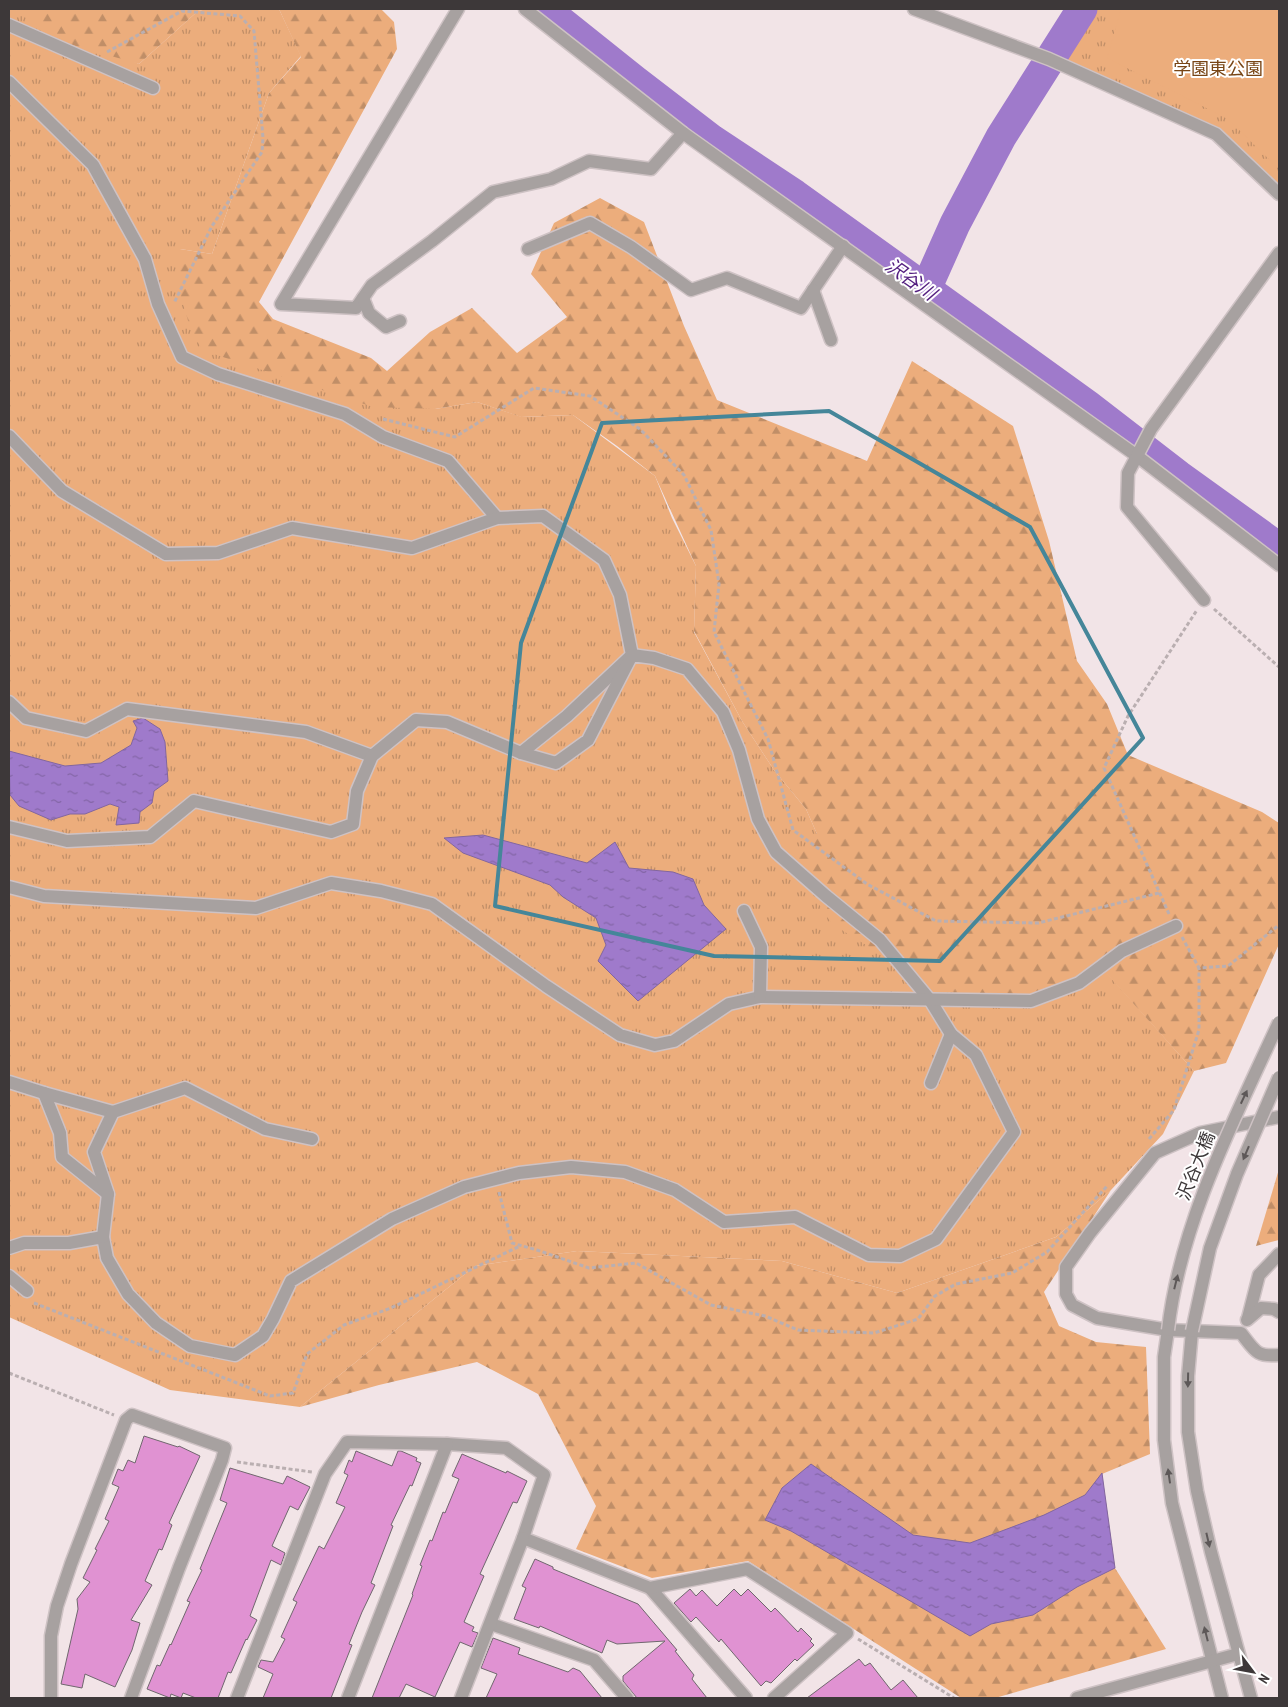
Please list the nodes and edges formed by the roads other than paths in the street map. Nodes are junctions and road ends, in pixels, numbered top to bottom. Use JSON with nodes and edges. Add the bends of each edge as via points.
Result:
{"nodes":[{"id":1,"x":458,"y":9,"type":"edge"},
{"id":2,"x":525,"y":9,"type":"edge"},
{"id":3,"x":914,"y":9,"type":"edge"},
{"id":4,"x":9,"y":25,"type":"edge"},
{"id":5,"x":9,"y":82,"type":"edge"},
{"id":6,"x":153,"y":88,"type":"dead end"},
{"id":7,"x":683,"y":133,"type":"junction"},
{"id":8,"x":1279,"y":194,"type":"edge"},
{"id":9,"x":843,"y":246,"type":"junction"},
{"id":10,"x":528,"y":249,"type":"dead end"},
{"id":11,"x":1279,"y":253,"type":"edge"},
{"id":12,"x":813,"y":290,"type":"junction"},
{"id":13,"x":363,"y":298,"type":"junction"},
{"id":14,"x":400,"y":321,"type":"dead end"},
{"id":15,"x":831,"y":340,"type":"dead end"},
{"id":16,"x":9,"y":436,"type":"edge"},
{"id":17,"x":1137,"y":456,"type":"junction"},
{"id":18,"x":497,"y":518,"type":"junction"},
{"id":19,"x":1279,"y":565,"type":"edge"},
{"id":20,"x":1204,"y":600,"type":"road end"},
{"id":21,"x":632,"y":655,"type":"junction"},
{"id":22,"x":9,"y":702,"type":"edge"},
{"id":23,"x":521,"y":753,"type":"junction"},
{"id":24,"x":372,"y":756,"type":"junction"},
{"id":25,"x":9,"y":827,"type":"edge"},
{"id":26,"x":9,"y":887,"type":"edge"},
{"id":27,"x":744,"y":911,"type":"dead end"},
{"id":28,"x":1176,"y":926,"type":"road end"},
{"id":29,"x":760,"y":997,"type":"junction"},
{"id":30,"x":930,"y":1000,"type":"junction"},
{"id":31,"x":1279,"y":1022,"type":"edge"},
{"id":32,"x":951,"y":1034,"type":"junction"},
{"id":33,"x":1279,"y":1077,"type":"edge"},
{"id":34,"x":9,"y":1082,"type":"edge"},
{"id":35,"x":931,"y":1083,"type":"dead end"},
{"id":36,"x":44,"y":1093,"type":"junction"},
{"id":37,"x":113,"y":1112,"type":"junction"},
{"id":38,"x":1279,"y":1116,"type":"edge"},
{"id":39,"x":312,"y":1139,"type":"dead end"},
{"id":40,"x":108,"y":1194,"type":"junction"},
{"id":41,"x":103,"y":1237,"type":"junction"},
{"id":42,"x":9,"y":1248,"type":"edge"},
{"id":43,"x":1279,"y":1254,"type":"edge"},
{"id":44,"x":9,"y":1276,"type":"edge"},
{"id":45,"x":27,"y":1290,"type":"dead end"},
{"id":46,"x":1279,"y":1312,"type":"edge"},
{"id":47,"x":1248,"y":1318,"type":"junction"},
{"id":48,"x":1168,"y":1330,"type":"junction"},
{"id":49,"x":1192,"y":1331,"type":"junction"},
{"id":50,"x":1242,"y":1334,"type":"junction"},
{"id":51,"x":1279,"y":1355,"type":"edge"},
{"id":52,"x":447,"y":1444,"type":"junction"},
{"id":53,"x":523,"y":1538,"type":"junction"},
{"id":54,"x":650,"y":1588,"type":"junction"},
{"id":55,"x":490,"y":1624,"type":"junction"},
{"id":56,"x":1238,"y":1654,"type":"junction"},
{"id":57,"x":1212,"y":1660,"type":"junction"},
{"id":58,"x":51,"y":1698,"type":"edge"},
{"id":59,"x":131,"y":1698,"type":"edge"},
{"id":60,"x":237,"y":1698,"type":"edge"},
{"id":61,"x":348,"y":1698,"type":"edge"},
{"id":62,"x":461,"y":1698,"type":"edge"},
{"id":63,"x":627,"y":1698,"type":"edge"},
{"id":64,"x":746,"y":1698,"type":"edge"},
{"id":65,"x":774,"y":1698,"type":"edge"},
{"id":66,"x":1077,"y":1698,"type":"edge"},
{"id":67,"x":1222,"y":1698,"type":"edge"},
{"id":68,"x":1251,"y":1698,"type":"edge"}],
"edges":[{"from":1,"to":13,"type":"street","via":[[280,304],[356,308]]},
{"from":2,"to":7,"type":"street"},
{"from":3,"to":8,"type":"street","via":[[1049,59],[1216,134]]},
{"from":4,"to":6,"type":"street"},
{"from":5,"to":18,"type":"street","via":[[93,165],[145,258],[158,304],[182,357],[218,374],[345,414],[383,437],[448,461]]},
{"from":7,"to":9,"type":"street"},
{"from":7,"to":13,"type":"street","via":[[651,169],[589,161],[551,179],[493,192],[372,285]]},
{"from":9,"to":12,"type":"street"},
{"from":9,"to":17,"type":"street"},
{"from":10,"to":12,"type":"street","via":[[590,223],[631,247],[690,290],[727,278],[801,308]]},
{"from":11,"to":17,"type":"street","via":[[1151,429]]},
{"from":12,"to":15,"type":"street"},
{"from":13,"to":14,"type":"street","via":[[369,313],[386,328]]},
{"from":16,"to":18,"type":"street","via":[[62,491],[166,554],[218,552],[292,528],[412,548]]},
{"from":17,"to":19,"type":"street"},
{"from":17,"to":20,"type":"street","via":[[1128,473],[1127,507]]},
{"from":18,"to":21,"type":"street","via":[[543,516],[604,560],[620,595]]},
{"from":21,"to":23,"type":"street","via":[[575,709]]},
{"from":21,"to":23,"type":"street","via":[[588,740],[556,763]]},
{"from":21,"to":30,"type":"street","via":[[654,658],[687,669],[723,712],[740,750],[758,819],[776,852],[880,940]]},
{"from":22,"to":24,"type":"street","via":[[26,718],[86,731],[127,709],[306,732]]},
{"from":23,"to":24,"type":"street","via":[[447,722],[416,720]]},
{"from":24,"to":25,"type":"street","via":[[357,791],[353,824],[330,832],[194,801],[150,837],[67,841]]},
{"from":26,"to":29,"type":"street","via":[[44,896],[256,908],[331,883],[381,891],[432,904],[620,1035],[655,1045],[674,1041],[729,1004]]},
{"from":27,"to":29,"type":"street","via":[[761,947]]},
{"from":28,"to":30,"type":"street","via":[[1122,951],[1079,983],[1031,1001]]},
{"from":29,"to":30,"type":"street"},
{"from":30,"to":32,"type":"street"},
{"from":48,"to":31,"type":"street","name":"沢谷大橋","one_way":true,"bridge":true,"via":[[1170,1306],[1191,1226],[1237,1113]]},
{"from":32,"to":35,"type":"street"},
{"from":32,"to":41,"type":"street","via":[[976,1055],[1014,1132],[936,1239],[900,1256],[869,1255],[795,1217],[724,1222],[675,1190],[625,1172],[571,1167],[519,1173],[464,1187],[392,1219],[291,1280],[263,1336],[235,1355],[190,1346],[156,1323],[128,1294],[107,1258]]},
{"from":33,"to":49,"type":"street","one_way":true,"bridge":true,"via":[[1237,1174],[1210,1248]]},
{"from":34,"to":36,"type":"street"},
{"from":36,"to":37,"type":"street"},
{"from":36,"to":40,"type":"street","via":[[60,1133],[62,1157]]},
{"from":37,"to":39,"type":"street","via":[[185,1088],[265,1129]]},
{"from":37,"to":40,"type":"street","via":[[94,1152]]},
{"from":38,"to":48,"type":"street","via":[[1200,1133],[1154,1153],[1066,1268],[1066,1294],[1072,1305],[1098,1318]]},
{"from":40,"to":41,"type":"street"},
{"from":41,"to":42,"type":"street","via":[[69,1243],[24,1243]]},
{"from":43,"to":47,"type":"street","via":[[1259,1275]]},
{"from":44,"to":45,"type":"street"},
{"from":46,"to":47,"type":"street","via":[[1261,1308]]},
{"from":47,"to":50,"type":"street"},
{"from":48,"to":49,"type":"street"},
{"from":57,"to":48,"type":"street","name":"沢谷大橋","one_way":true,"via":[[1172,1503],[1164,1440],[1164,1356]]},
{"from":49,"to":50,"type":"street"},
{"from":49,"to":56,"type":"street","one_way":true,"via":[[1188,1432],[1197,1491]]},
{"from":50,"to":51,"type":"street","via":[[1254,1351],[1265,1356]]},
{"from":52,"to":53,"type":"street","via":[[506,1448],[544,1475]]},
{"from":52,"to":60,"type":"street","via":[[347,1442],[325,1474]]},
{"from":52,"to":61,"type":"street"},
{"from":53,"to":54,"type":"street"},
{"from":53,"to":55,"type":"street"},
{"from":54,"to":64,"type":"street"},
{"from":54,"to":65,"type":"street","via":[[747,1569],[847,1632]]},
{"from":55,"to":62,"type":"street"},
{"from":55,"to":63,"type":"street","via":[[594,1660]]},
{"from":56,"to":57,"type":"street"},
{"from":56,"to":68,"type":"street"},
{"from":57,"to":66,"type":"street"},
{"from":57,"to":67,"type":"street","name":"沢谷大橋"},
{"from":58,"to":59,"type":"street","via":[[51,1636],[57,1606],[126,1420],[132,1415],[225,1448]]}]}
